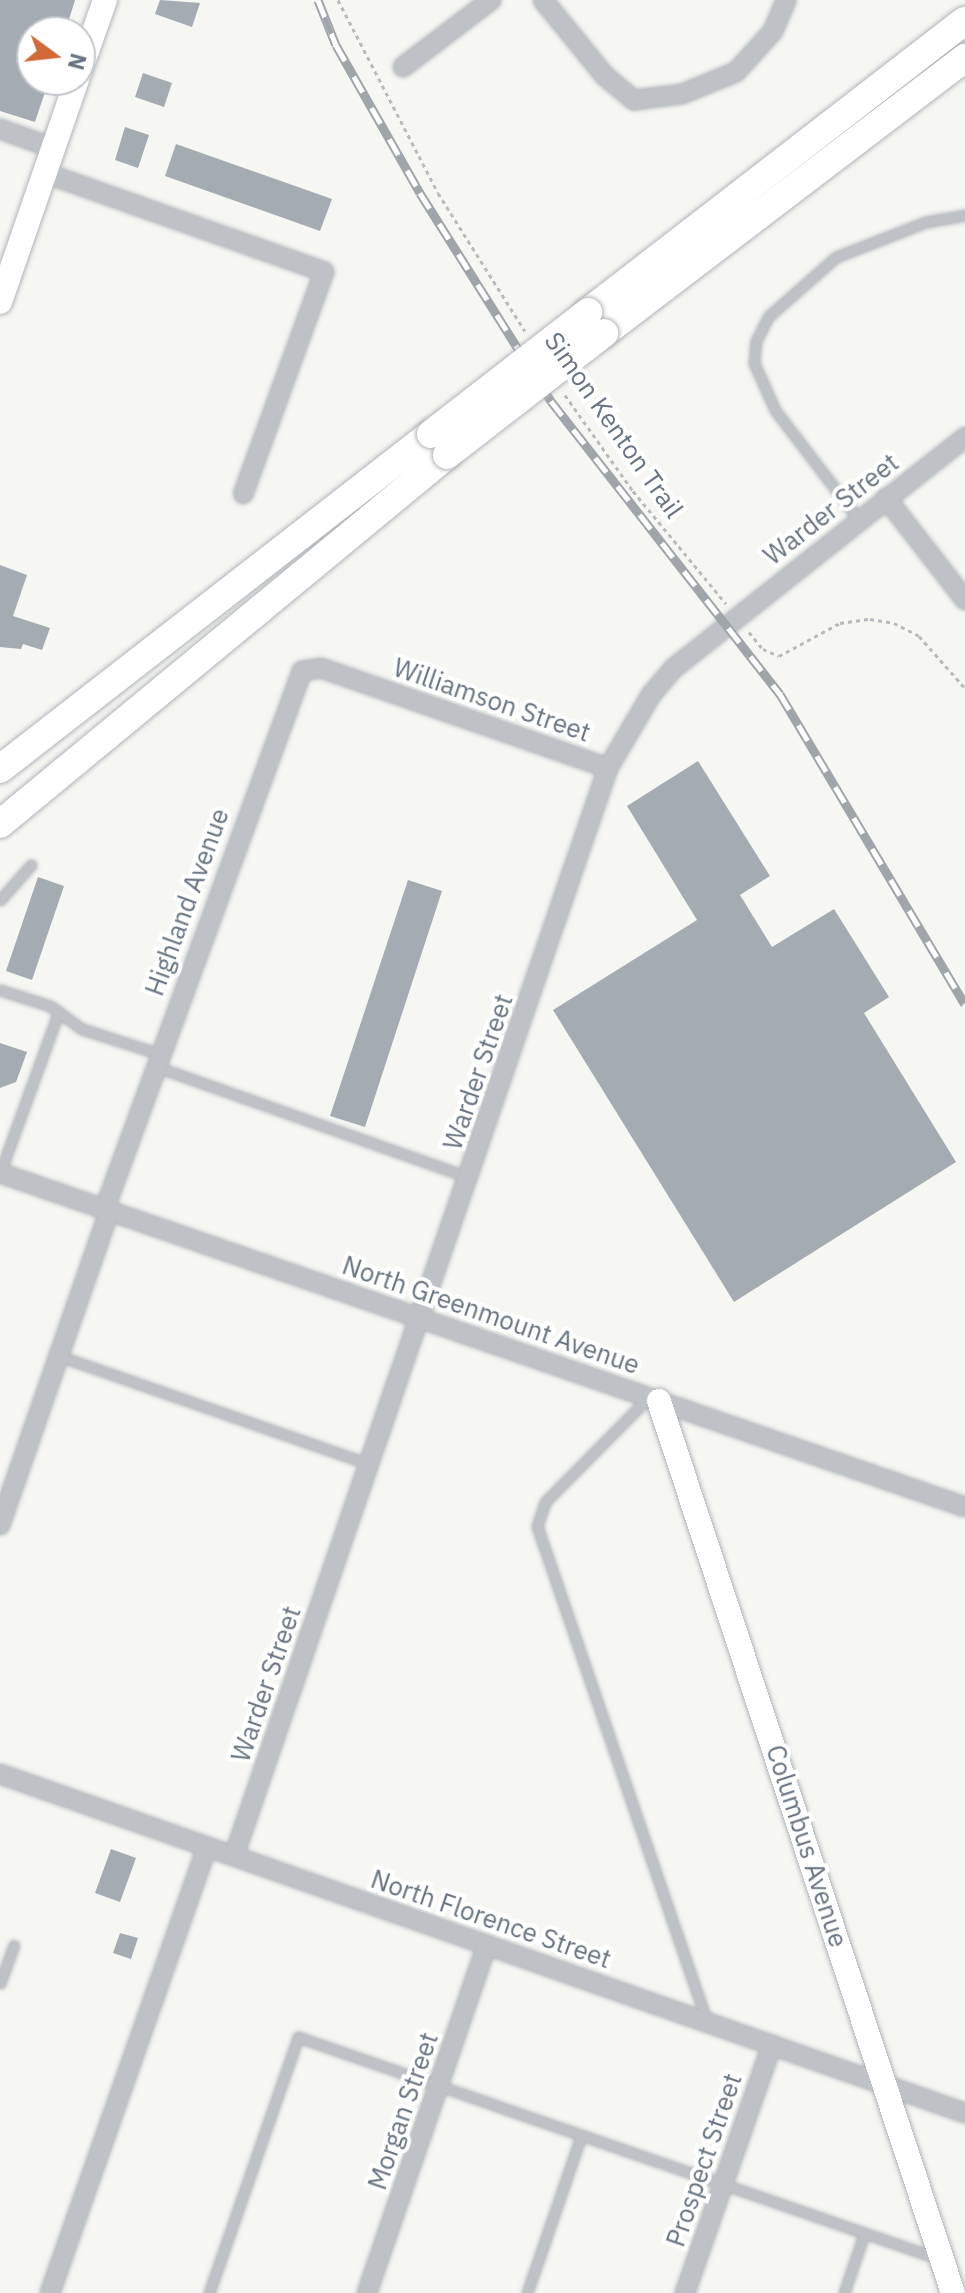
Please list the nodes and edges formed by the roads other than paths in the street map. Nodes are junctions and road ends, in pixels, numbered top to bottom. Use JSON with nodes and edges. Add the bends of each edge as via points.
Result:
{"nodes":[{"id":1,"x":105,"y":0,"type":"edge"},
{"id":2,"x":491,"y":0,"type":"edge"},
{"id":3,"x":543,"y":0,"type":"edge"},
{"id":4,"x":786,"y":0,"type":"edge"},
{"id":5,"x":96,"y":26,"type":"edge"},
{"id":6,"x":956,"y":28,"type":"edge"},
{"id":7,"x":965,"y":58,"type":"edge"},
{"id":8,"x":403,"y":67,"type":"dead end"},
{"id":9,"x":69,"y":96,"type":"edge"},
{"id":10,"x":0,"y":129,"type":"edge"},
{"id":11,"x":43,"y":145,"type":"junction"},
{"id":12,"x":45,"y":173,"type":"junction"},
{"id":13,"x":965,"y":215,"type":"edge"},
{"id":14,"x":0,"y":302,"type":"edge"},
{"id":15,"x":596,"y":322,"type":"junction"},
{"id":16,"x":965,"y":437,"type":"edge"},
{"id":17,"x":439,"y":444,"type":"junction"},
{"id":18,"x":243,"y":494,"type":"dead end"},
{"id":19,"x":886,"y":498,"type":"junction"},
{"id":20,"x":859,"y":520,"type":"junction"},
{"id":21,"x":965,"y":600,"type":"edge"},
{"id":22,"x":359,"y":681,"type":"joint"},
{"id":23,"x":6,"y":761,"type":"edge"},
{"id":24,"x":608,"y":768,"type":"junction"},
{"id":25,"x":0,"y":824,"type":"edge"},
{"id":26,"x":31,"y":865,"type":"dead end"},
{"id":27,"x":0,"y":900,"type":"edge"},
{"id":28,"x":0,"y":990,"type":"edge"},
{"id":29,"x":59,"y":1011,"type":"junction"},
{"id":30,"x":157,"y":1060,"type":"junction"},
{"id":31,"x":0,"y":1173,"type":"edge"},
{"id":32,"x":470,"y":1178,"type":"junction"},
{"id":33,"x":108,"y":1209,"type":"junction"},
{"id":34,"x":422,"y":1318,"type":"junction"},
{"id":35,"x":59,"y":1356,"type":"junction"},
{"id":36,"x":654,"y":1399,"type":"junction"},
{"id":37,"x":371,"y":1465,"type":"junction"},
{"id":38,"x":965,"y":1507,"type":"edge"},
{"id":39,"x":0,"y":1525,"type":"edge"},
{"id":40,"x":0,"y":1774,"type":"edge"},
{"id":41,"x":207,"y":1847,"type":"junction"},
{"id":42,"x":234,"y":1856,"type":"junction"},
{"id":43,"x":14,"y":1945,"type":"dead end"},
{"id":44,"x":487,"y":1945,"type":"junction"},
{"id":45,"x":0,"y":1983,"type":"edge"},
{"id":46,"x":707,"y":2022,"type":"junction"},
{"id":47,"x":772,"y":2045,"type":"junction"},
{"id":48,"x":887,"y":2085,"type":"junction"},
{"id":49,"x":439,"y":2088,"type":"junction"},
{"id":50,"x":965,"y":2113,"type":"edge"},
{"id":51,"x":581,"y":2136,"type":"junction"},
{"id":52,"x":723,"y":2186,"type":"junction"},
{"id":53,"x":864,"y":2234,"type":"junction"},
{"id":54,"x":943,"y":2260,"type":"junction"},
{"id":55,"x":50,"y":2293,"type":"edge"},
{"id":56,"x":209,"y":2293,"type":"edge"},
{"id":57,"x":367,"y":2293,"type":"edge"},
{"id":58,"x":527,"y":2293,"type":"edge"},
{"id":59,"x":685,"y":2293,"type":"edge"},
{"id":60,"x":844,"y":2293,"type":"edge"},
{"id":61,"x":953,"y":2293,"type":"edge"}],
"edges":[{"from":1,"to":5,"type":"street"},
{"from":2,"to":8,"type":"street"},
{"from":3,"to":4,"type":"street","via":[[605,76],[634,100],[682,94],[736,72],[773,31]]},
{"from":6,"to":15,"type":"main road"},
{"from":7,"to":15,"type":"main road"},
{"from":9,"to":11,"type":"street"},
{"from":10,"to":11,"type":"street"},
{"from":11,"to":12,"type":"street"},
{"from":12,"to":14,"type":"street"},
{"from":12,"to":18,"type":"street","via":[[324,272]]},
{"from":13,"to":20,"type":"lane","via":[[926,222],[836,257],[769,316],[756,341],[754,363],[775,410]]},
{"from":15,"to":17,"type":"main road","bridge":true},
{"from":16,"to":19,"type":"street","name":"Warder Street"},
{"from":17,"to":23,"type":"main road"},
{"from":17,"to":25,"type":"main road"},
{"from":19,"to":20,"type":"street","name":"Warder Street"},
{"from":19,"to":21,"type":"street"},
{"from":20,"to":24,"type":"street","name":"Warder Street","via":[[658,686]]},
{"from":22,"to":24,"type":"street","name":"Williamson Street"},
{"from":22,"to":30,"type":"street","name":"Highland Avenue","via":[[321,668],[309,668],[296,678]]},
{"from":24,"to":32,"type":"street","name":"Warder Street"},
{"from":26,"to":27,"type":"lane"},
{"from":28,"to":29,"type":"lane"},
{"from":29,"to":30,"type":"lane","via":[[82,1029]]},
{"from":29,"to":31,"type":"lane"},
{"from":30,"to":32,"type":"lane"},
{"from":30,"to":33,"type":"street","name":"Highland Avenue"},
{"from":31,"to":33,"type":"street","name":"North Greenmount Avenue"},
{"from":32,"to":34,"type":"street","name":"Warder Street"},
{"from":33,"to":34,"type":"street","name":"North Greenmount Avenue"},
{"from":33,"to":35,"type":"street","name":"Highland Avenue"},
{"from":34,"to":36,"type":"street","name":"North Greenmount Avenue"},
{"from":34,"to":37,"type":"street","name":"Warder Street"},
{"from":35,"to":37,"type":"lane"},
{"from":35,"to":39,"type":"street","name":"Highland Avenue"},
{"from":36,"to":38,"type":"street","name":"North Greenmount Avenue"},
{"from":36,"to":46,"type":"lane","via":[[545,1502],[537,1526]]},
{"from":36,"to":48,"type":"street","name":"Columbus Avenue"},
{"from":37,"to":42,"type":"street","name":"Warder Street"},
{"from":40,"to":41,"type":"street","name":"North Florence Street"},
{"from":41,"to":42,"type":"street","name":"North Florence Street"},
{"from":41,"to":55,"type":"street"},
{"from":42,"to":44,"type":"street","name":"North Florence Street"},
{"from":43,"to":45,"type":"lane"},
{"from":44,"to":46,"type":"street","name":"North Florence Street"},
{"from":44,"to":49,"type":"street","name":"Morgan Street"},
{"from":46,"to":47,"type":"street","name":"North Florence Street"},
{"from":47,"to":48,"type":"street","name":"North Florence Street"},
{"from":47,"to":52,"type":"street","name":"Prospect Street"},
{"from":48,"to":50,"type":"street","name":"North Florence Street"},
{"from":48,"to":54,"type":"street","name":"Columbus Avenue"},
{"from":49,"to":51,"type":"lane"},
{"from":49,"to":56,"type":"lane","via":[[298,2037]]},
{"from":49,"to":57,"type":"street","name":"Morgan Street"},
{"from":51,"to":52,"type":"lane"},
{"from":51,"to":58,"type":"lane"},
{"from":52,"to":53,"type":"lane"},
{"from":52,"to":59,"type":"street","name":"Prospect Street"},
{"from":53,"to":54,"type":"lane"},
{"from":53,"to":60,"type":"lane"},
{"from":54,"to":61,"type":"street","name":"Columbus Avenue"}]}
